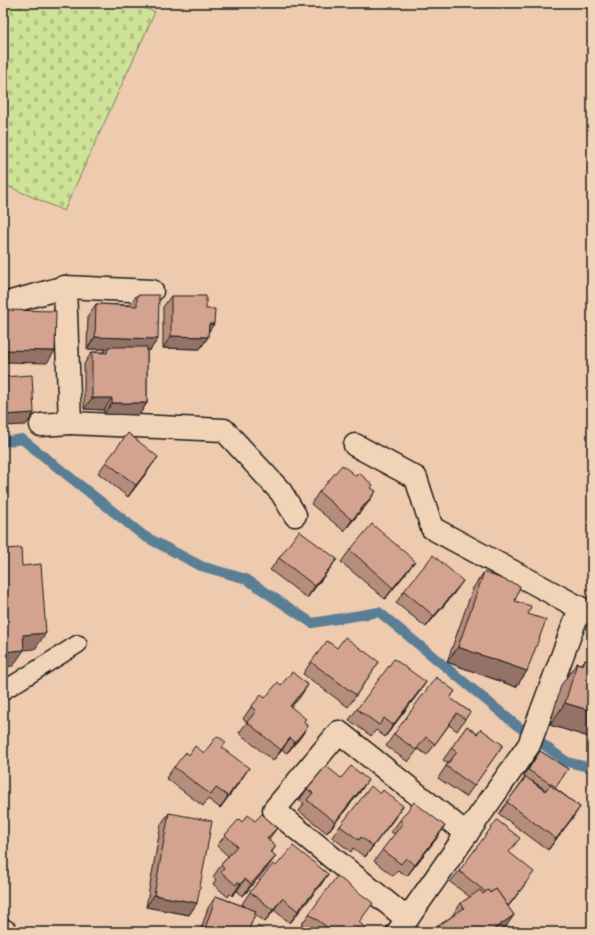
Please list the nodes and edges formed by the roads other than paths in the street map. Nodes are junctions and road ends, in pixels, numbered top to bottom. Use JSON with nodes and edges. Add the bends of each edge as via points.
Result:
{"nodes":[{"id":1,"x":64,"y":288,"type":"junction"},
{"id":2,"x":152,"y":291,"type":"dead end"},
{"id":3,"x":3,"y":304,"type":"edge"},
{"id":4,"x":70,"y":423,"type":"junction"},
{"id":5,"x":41,"y":424,"type":"dead end"},
{"id":6,"x":355,"y":445,"type":"dead end"},
{"id":7,"x":295,"y":515,"type":"dead end"},
{"id":8,"x":586,"y":611,"type":"edge"},
{"id":9,"x":78,"y":644,"type":"dead end"},
{"id":10,"x":3,"y":691,"type":"edge"},
{"id":11,"x":467,"y":834,"type":"junction"},
{"id":12,"x":402,"y":926,"type":"edge"},
{"id":13,"x":3,"y":930,"type":"edge"},
{"id":14,"x":6,"y":932,"type":"edge"}],
"edges":[{"from":1,"to":2,"type":"street"},
{"from":1,"to":3,"type":"street"},
{"from":1,"to":4,"type":"street"},
{"from":4,"to":5,"type":"street"},
{"from":4,"to":7,"type":"street","via":[[224,430],[281,492]]},
{"from":6,"to":8,"type":"street","via":[[416,478],[432,528]]},
{"from":8,"to":11,"type":"street","via":[[529,745]]},
{"from":9,"to":10,"type":"lane"},
{"from":11,"to":12,"type":"street"},
{"from":11,"to":12,"type":"street","via":[[339,732],[274,810]]},
{"from":13,"to":14,"type":"street"}]}
